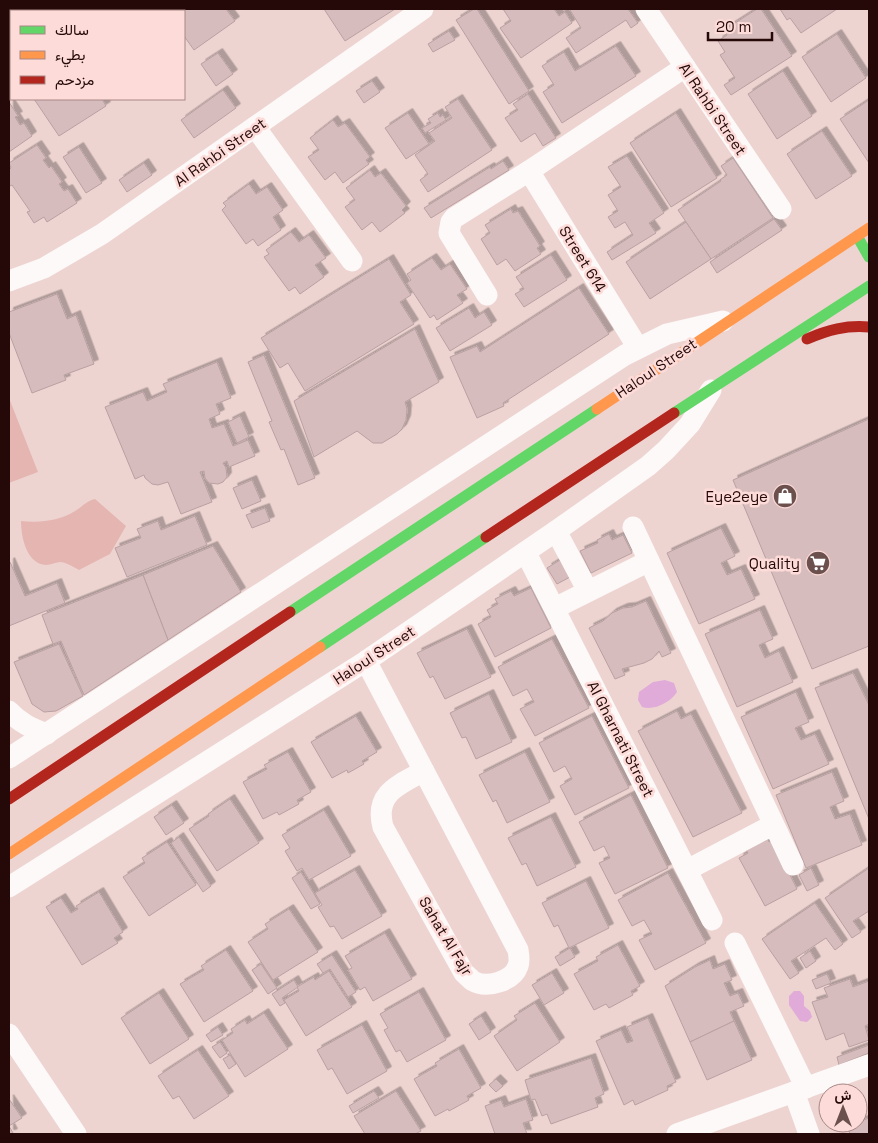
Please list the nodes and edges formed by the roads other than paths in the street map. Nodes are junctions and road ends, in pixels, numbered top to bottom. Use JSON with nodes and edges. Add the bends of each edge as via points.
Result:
{"nodes":[{"id":1,"x":423,"y":9,"type":"edge"},
{"id":2,"x":646,"y":9,"type":"edge"},
{"id":3,"x":685,"y":68,"type":"junction"},
{"id":4,"x":255,"y":127,"type":"junction"},
{"id":5,"x":529,"y":171,"type":"junction"},
{"id":6,"x":781,"y":209,"type":"dead end"},
{"id":7,"x":869,"y":228,"type":"edge"},
{"id":8,"x":857,"y":236,"type":"junction"},
{"id":9,"x":869,"y":257,"type":"edge"},
{"id":10,"x":352,"y":261,"type":"dead end"},
{"id":11,"x":9,"y":281,"type":"edge"},
{"id":12,"x":869,"y":286,"type":"edge"},
{"id":13,"x":487,"y":295,"type":"dead end"},
{"id":14,"x":728,"y":320,"type":"junction"},
{"id":15,"x":869,"y":327,"type":"edge"},
{"id":16,"x":638,"y":348,"type":"junction"},
{"id":17,"x":746,"y":365,"type":"junction"},
{"id":18,"x":712,"y":388,"type":"junction"},
{"id":19,"x":633,"y":527,"type":"dead end"},
{"id":20,"x":556,"y":532,"type":"junction"},
{"id":21,"x":526,"y":553,"type":"junction"},
{"id":22,"x":649,"y":561,"type":"junction"},
{"id":23,"x":588,"y":592,"type":"junction"},
{"id":24,"x":555,"y":608,"type":"junction"},
{"id":25,"x":366,"y":661,"type":"junction"},
{"id":26,"x":9,"y":711,"type":"edge"},
{"id":27,"x":46,"y":734,"type":"junction"},
{"id":28,"x":9,"y":758,"type":"edge"},
{"id":29,"x":424,"y":771,"type":"junction"},
{"id":30,"x":9,"y":799,"type":"edge"},
{"id":31,"x":773,"y":825,"type":"junction"},
{"id":32,"x":9,"y":854,"type":"edge"},
{"id":33,"x":792,"y":865,"type":"dead end"},
{"id":34,"x":687,"y":870,"type":"junction"},
{"id":35,"x":9,"y":887,"type":"edge"},
{"id":36,"x":712,"y":920,"type":"dead end"},
{"id":37,"x":735,"y":942,"type":"dead end"},
{"id":38,"x":10,"y":1039,"type":"edge"},
{"id":39,"x":869,"y":1065,"type":"edge"},
{"id":40,"x":800,"y":1090,"type":"junction"},
{"id":41,"x":76,"y":1134,"type":"edge"},
{"id":42,"x":677,"y":1134,"type":"edge"},
{"id":43,"x":809,"y":1134,"type":"edge"}],
"edges":[{"from":1,"to":4,"type":"street","name":"Al Rahbi Street"},
{"from":2,"to":3,"type":"street","name":"Al Rahbi Street"},
{"from":3,"to":5,"type":"street"},
{"from":3,"to":6,"type":"street","name":"Al Rahbi Street"},
{"from":4,"to":10,"type":"street"},
{"from":4,"to":11,"type":"street","name":"Al Rahbi Street","via":[[102,234],[44,268]]},
{"from":5,"to":13,"type":"street","via":[[451,222],[449,233]]},
{"from":5,"to":16,"type":"street","name":"Street 614"},
{"from":7,"to":8,"type":"main road","name":"Haloul Street"},
{"from":8,"to":9,"type":"main road"},
{"from":8,"to":14,"type":"main road","name":"Haloul Street"},
{"from":12,"to":17,"type":"main road","name":"Haloul Street"},
{"from":14,"to":16,"type":"street","name":"Haloul Street","via":[[667,334]]},
{"from":14,"to":30,"type":"main road","name":"Haloul Street"},
{"from":15,"to":17,"type":"main road","via":[[849,325],[830,329]]},
{"from":16,"to":27,"type":"street","name":"Haloul Street"},
{"from":17,"to":18,"type":"main road","name":"Haloul Street"},
{"from":18,"to":20,"type":"street","name":"Haloul Street","via":[[690,424],[666,450]]},
{"from":18,"to":32,"type":"main road","name":"Haloul Street"},
{"from":19,"to":22,"type":"street"},
{"from":20,"to":21,"type":"street","name":"Haloul Street"},
{"from":20,"to":23,"type":"street"},
{"from":21,"to":24,"type":"street","name":"Al Gharnati Street"},
{"from":21,"to":25,"type":"street","name":"Haloul Street"},
{"from":22,"to":23,"type":"street"},
{"from":22,"to":31,"type":"street"},
{"from":23,"to":24,"type":"street"},
{"from":24,"to":34,"type":"street","name":"Al Gharnati Street"},
{"from":25,"to":29,"type":"street","name":"Sahat Al Fajr"},
{"from":25,"to":35,"type":"street","name":"Haloul Street"},
{"from":26,"to":27,"type":"street","via":[[16,719]]},
{"from":27,"to":28,"type":"street","name":"Haloul Street"},
{"from":29,"to":29,"type":"street","name":"Sahat Al Fajr","via":[[518,950],[518,968],[506,980],[484,984],[473,982],[464,973],[383,827],[380,815],[387,795]]},
{"from":31,"to":33,"type":"street"},
{"from":31,"to":34,"type":"street"},
{"from":34,"to":36,"type":"street","name":"Al Gharnati Street"},
{"from":37,"to":40,"type":"street"},
{"from":38,"to":41,"type":"street"},
{"from":39,"to":40,"type":"street"},
{"from":40,"to":42,"type":"street"},
{"from":40,"to":43,"type":"street"}]}
